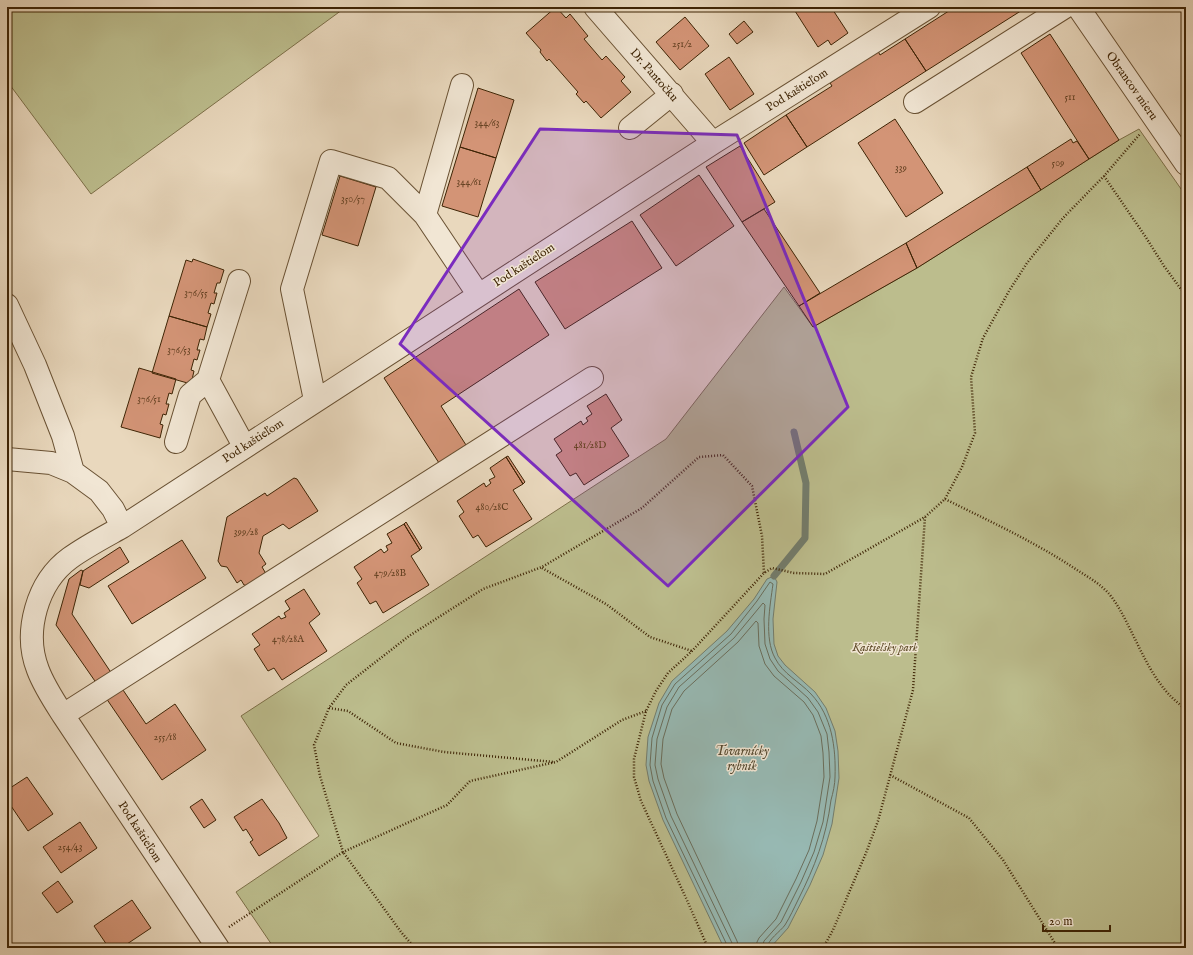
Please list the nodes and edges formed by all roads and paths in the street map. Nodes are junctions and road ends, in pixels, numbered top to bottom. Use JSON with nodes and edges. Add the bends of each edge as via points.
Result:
{"nodes":[{"id":1,"x":595,"y":7,"type":"edge"},
{"id":2,"x":930,"y":7,"type":"edge"},
{"id":3,"x":1065,"y":7,"type":"edge"},
{"id":4,"x":1078,"y":7,"type":"edge"},
{"id":5,"x":462,"y":85,"type":"dead end"},
{"id":6,"x":672,"y":94,"type":"junction"},
{"id":7,"x":916,"y":102,"type":"dead end"},
{"id":8,"x":630,"y":128,"type":"dead end"},
{"id":9,"x":1142,"y":132,"type":"dead end"},
{"id":10,"x":713,"y":142,"type":"junction"},
{"id":11,"x":1186,"y":164,"type":"edge"},
{"id":12,"x":1104,"y":176,"type":"junction"},
{"id":13,"x":425,"y":215,"type":"junction"},
{"id":14,"x":240,"y":281,"type":"dead end"},
{"id":15,"x":478,"y":294,"type":"junction"},
{"id":16,"x":1186,"y":296,"type":"edge"},
{"id":17,"x":7,"y":305,"type":"edge"},
{"id":18,"x":592,"y":378,"type":"dead end"},
{"id":19,"x":208,"y":380,"type":"junction"},
{"id":20,"x":315,"y":400,"type":"junction"},
{"id":21,"x":176,"y":442,"type":"dead end"},
{"id":22,"x":244,"y":446,"type":"junction"},
{"id":23,"x":7,"y":459,"type":"edge"},
{"id":24,"x":73,"y":472,"type":"junction"},
{"id":25,"x":946,"y":499,"type":"junction"},
{"id":26,"x":925,"y":517,"type":"junction"},
{"id":27,"x":122,"y":527,"type":"junction"},
{"id":28,"x":542,"y":567,"type":"junction"},
{"id":29,"x":764,"y":573,"type":"junction"},
{"id":30,"x":692,"y":651,"type":"junction"},
{"id":31,"x":330,"y":708,"type":"junction"},
{"id":32,"x":1186,"y":709,"type":"edge"},
{"id":33,"x":646,"y":711,"type":"junction"},
{"id":34,"x":63,"y":715,"type":"junction"},
{"id":35,"x":556,"y":762,"type":"junction"},
{"id":36,"x":890,"y":775,"type":"junction"},
{"id":37,"x":343,"y":852,"type":"junction"},
{"id":38,"x":214,"y":943,"type":"edge"},
{"id":39,"x":415,"y":948,"type":"edge"},
{"id":40,"x":708,"y":948,"type":"edge"},
{"id":41,"x":823,"y":948,"type":"edge"},
{"id":42,"x":1058,"y":948,"type":"edge"}],
"edges":[{"from":1,"to":6,"type":"street","name":"Dr. Pantočku"},
{"from":2,"to":10,"type":"street","name":"Pod kaštieľom"},
{"from":3,"to":7,"type":"street"},
{"from":4,"to":11,"type":"street","name":"Obrancov mieru"},
{"from":5,"to":13,"type":"street"},
{"from":6,"to":8,"type":"street"},
{"from":6,"to":10,"type":"street","name":"Dr. Pantočku"},
{"from":9,"to":12,"type":"path"},
{"from":10,"to":15,"type":"street","name":"Pod kaštieľom"},
{"from":12,"to":16,"type":"path"},
{"from":12,"to":25,"type":"path","via":[[1063,218],[1027,263],[983,338],[972,377],[975,433]]},
{"from":13,"to":15,"type":"street"},
{"from":13,"to":20,"type":"street","via":[[388,178],[331,161],[292,289]]},
{"from":14,"to":19,"type":"street"},
{"from":15,"to":20,"type":"street","name":"Pod kaštieľom"},
{"from":17,"to":24,"type":"street","via":[[35,365],[63,436]]},
{"from":18,"to":34,"type":"street"},
{"from":19,"to":21,"type":"street","via":[[190,395]]},
{"from":19,"to":22,"type":"street"},
{"from":20,"to":22,"type":"street","name":"Pod kaštieľom"},
{"from":22,"to":27,"type":"street","name":"Pod kaštieľom"},
{"from":23,"to":24,"type":"street","via":[[50,463]]},
{"from":24,"to":27,"type":"street","via":[[99,491]]},
{"from":25,"to":26,"type":"path"},
{"from":25,"to":32,"type":"path","via":[[1042,548],[1093,580],[1109,594],[1118,606],[1152,674],[1176,703]]},
{"from":26,"to":29,"type":"path","via":[[825,574],[794,573],[772,568]]},
{"from":26,"to":36,"type":"path","via":[[913,690]]},
{"from":27,"to":34,"type":"street","name":"Pod kaštieľom","via":[[69,558],[43,589],[35,611],[32,630],[38,669]]},
{"from":28,"to":29,"type":"path","via":[[642,508],[700,457],[722,455],[752,486],[762,536]]},
{"from":28,"to":30,"type":"path","via":[[606,604],[650,636]]},
{"from":28,"to":31,"type":"path","via":[[483,589],[409,636],[346,685]]},
{"from":29,"to":30,"type":"path"},
{"from":30,"to":33,"type":"path","via":[[668,673]]},
{"from":31,"to":35,"type":"path","via":[[348,711],[396,743],[444,752]]},
{"from":31,"to":37,"type":"path","via":[[314,745],[320,776]]},
{"from":33,"to":35,"type":"path","via":[[622,720]]},
{"from":33,"to":40,"type":"path","via":[[634,759],[634,777],[641,801]]},
{"from":34,"to":38,"type":"street","name":"Pod kaštieľom"},
{"from":35,"to":37,"type":"path","via":[[470,782],[447,805]]},
{"from":36,"to":41,"type":"path","via":[[878,822],[866,853]]},
{"from":36,"to":42,"type":"path","via":[[969,818],[1003,860]]},
{"from":37,"to":38,"type":"path"},
{"from":37,"to":39,"type":"path"}]}
